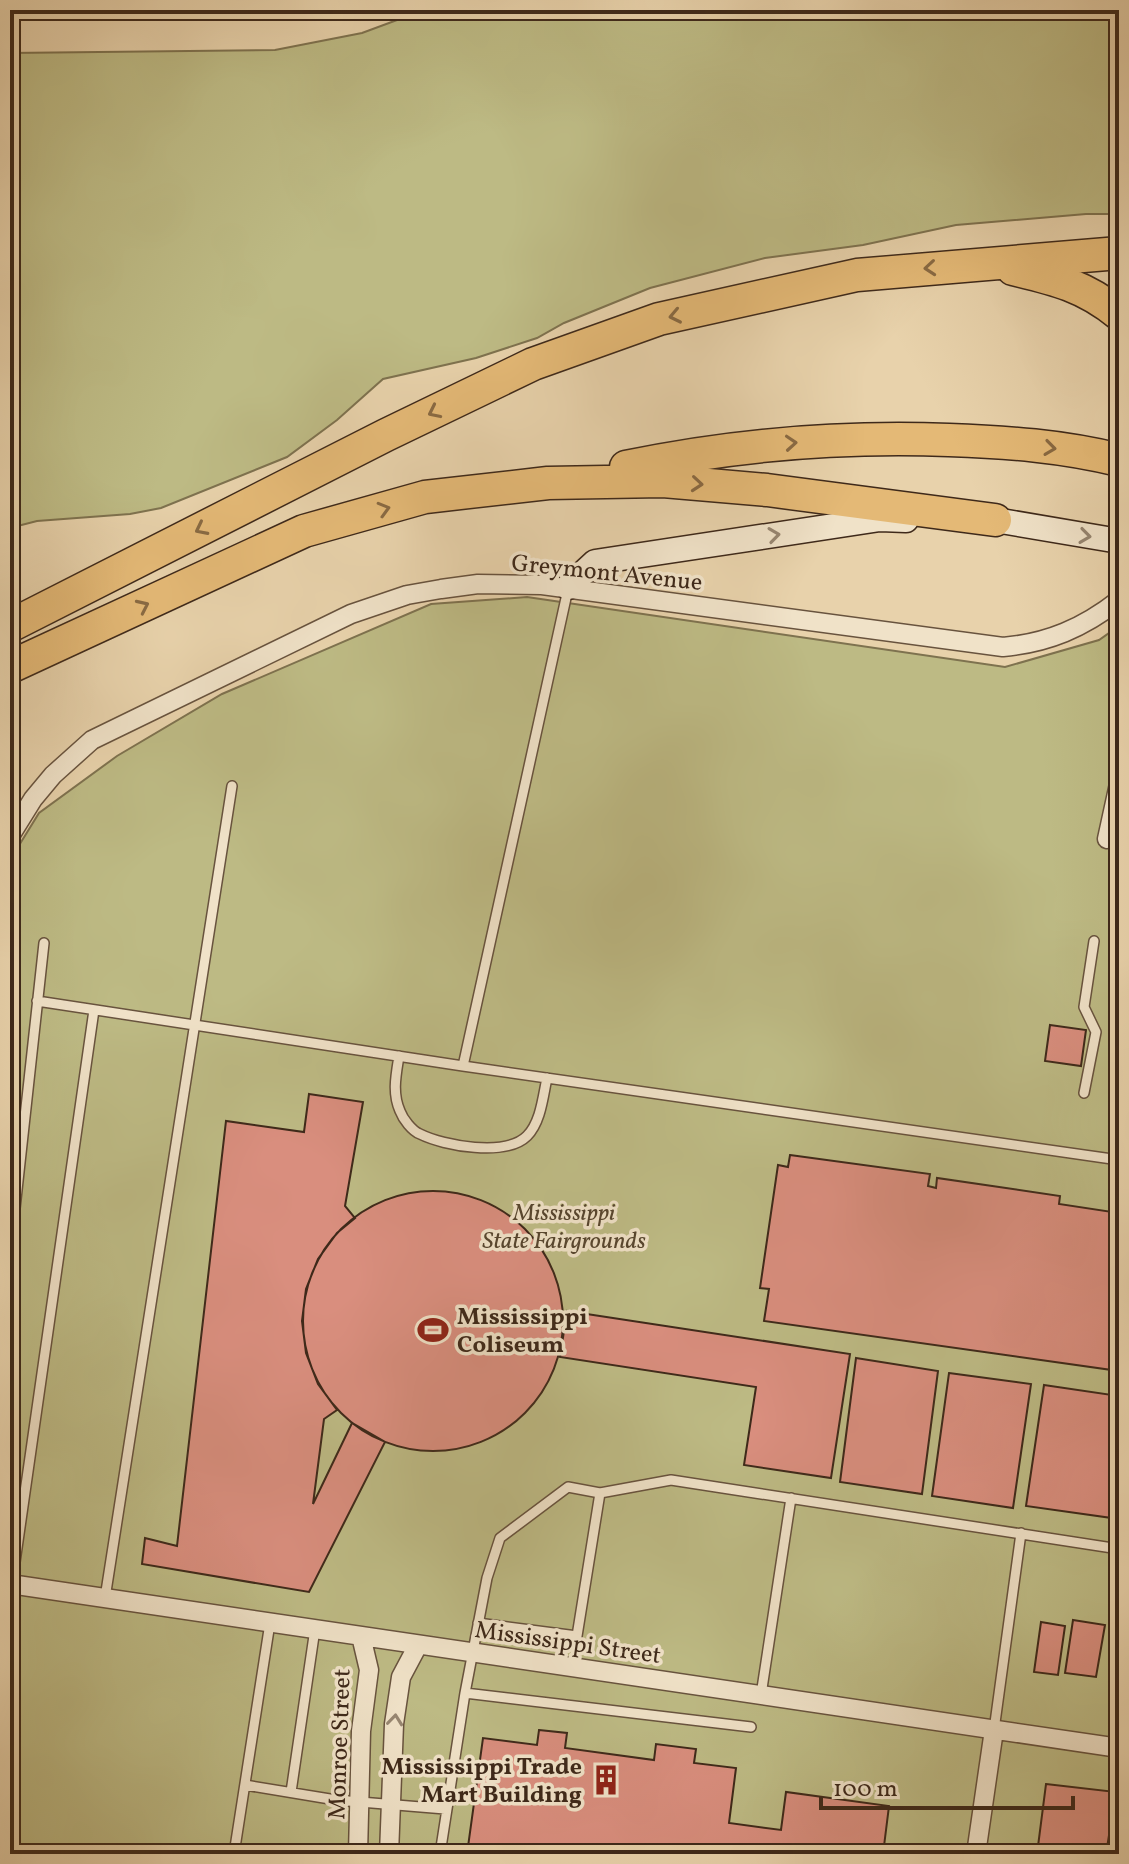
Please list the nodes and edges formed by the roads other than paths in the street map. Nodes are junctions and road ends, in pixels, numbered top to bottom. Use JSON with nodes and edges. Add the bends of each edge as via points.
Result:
{"nodes":[{"id":1,"x":1119,"y":253,"type":"edge"},
{"id":2,"x":987,"y":263,"type":"junction"},
{"id":3,"x":1119,"y":314,"type":"edge"},
{"id":4,"x":1119,"y":460,"type":"edge"},
{"id":5,"x":548,"y":483,"type":"junction"},
{"id":6,"x":995,"y":520,"type":"junction"},
{"id":7,"x":1119,"y":541,"type":"edge"},
{"id":8,"x":568,"y":587,"type":"junction"},
{"id":9,"x":1119,"y":600,"type":"edge"},
{"id":10,"x":18,"y":620,"type":"edge"},
{"id":11,"x":72,"y":638,"type":"junction"},
{"id":12,"x":10,"y":667,"type":"edge"},
{"id":13,"x":10,"y":680,"type":"edge"},
{"id":14,"x":1119,"y":784,"type":"edge"},
{"id":15,"x":232,"y":786,"type":"dead end"},
{"id":16,"x":10,"y":836,"type":"edge"},
{"id":17,"x":1107,"y":839,"type":"dead end"},
{"id":18,"x":1094,"y":941,"type":"dead end"},
{"id":19,"x":44,"y":943,"type":"dead end"},
{"id":20,"x":37,"y":1001,"type":"junction"},
{"id":21,"x":94,"y":1010,"type":"junction"},
{"id":22,"x":195,"y":1025,"type":"junction"},
{"id":23,"x":399,"y":1056,"type":"junction"},
{"id":24,"x":463,"y":1066,"type":"junction"},
{"id":25,"x":547,"y":1078,"type":"junction"},
{"id":26,"x":1084,"y":1093,"type":"dead end"},
{"id":27,"x":1119,"y":1160,"type":"edge"},
{"id":28,"x":10,"y":1254,"type":"edge"},
{"id":29,"x":600,"y":1493,"type":"junction"},
{"id":30,"x":791,"y":1498,"type":"junction"},
{"id":31,"x":1021,"y":1533,"type":"junction"},
{"id":32,"x":1119,"y":1549,"type":"edge"},
{"id":33,"x":11,"y":1588,"type":"edge"},
{"id":34,"x":105,"y":1598,"type":"junction"},
{"id":35,"x":270,"y":1623,"type":"junction"},
{"id":36,"x":478,"y":1623,"type":"junction"},
{"id":37,"x":315,"y":1629,"type":"junction"},
{"id":38,"x":361,"y":1636,"type":"junction"},
{"id":39,"x":418,"y":1645,"type":"junction"},
{"id":40,"x":471,"y":1652,"type":"junction"},
{"id":41,"x":465,"y":1693,"type":"junction"},
{"id":42,"x":761,"y":1695,"type":"junction"},
{"id":43,"x":751,"y":1727,"type":"dead end"},
{"id":44,"x":994,"y":1730,"type":"junction"},
{"id":45,"x":1119,"y":1748,"type":"edge"},
{"id":46,"x":245,"y":1785,"type":"junction"},
{"id":47,"x":291,"y":1792,"type":"junction"},
{"id":48,"x":361,"y":1802,"type":"junction"},
{"id":49,"x":391,"y":1804,"type":"junction"},
{"id":50,"x":445,"y":1809,"type":"junction"},
{"id":51,"x":234,"y":1854,"type":"edge"},
{"id":52,"x":358,"y":1854,"type":"edge"},
{"id":53,"x":389,"y":1854,"type":"edge"},
{"id":54,"x":440,"y":1854,"type":"edge"},
{"id":55,"x":976,"y":1854,"type":"edge"}],
"edges":[{"from":1,"to":2,"type":"highway"},
{"from":2,"to":3,"type":"highway","via":[[1067,282]]},
{"from":2,"to":10,"type":"highway","one_way":true,"via":[[857,275],[811,285],[659,319],[533,364]]},
{"from":5,"to":4,"type":"highway","one_way":true,"via":[[661,460],[877,437],[1010,442]]},
{"from":5,"to":6,"type":"highway","one_way":true,"via":[[663,481]]},
{"from":11,"to":5,"type":"highway","one_way":true,"via":[[304,531],[425,497]]},
{"from":6,"to":7,"type":"main road","one_way":true},
{"from":8,"to":6,"type":"main road","one_way":true,"via":[[595,562],[880,519]]},
{"from":8,"to":9,"type":"street","name":"Greymont Avenue","via":[[1003,647],[1063,635]]},
{"from":8,"to":16,"type":"street","name":"Greymont Avenue","via":[[478,584],[407,595],[351,614],[92,740],[53,775]]},
{"from":8,"to":24,"type":"lane"},
{"from":11,"to":12,"type":"highway"},
{"from":11,"to":13,"type":"highway"},
{"from":14,"to":17,"type":"street"},
{"from":15,"to":22,"type":"lane"},
{"from":18,"to":26,"type":"lane","via":[[1084,1007],[1096,1032]]},
{"from":19,"to":20,"type":"lane"},
{"from":20,"to":21,"type":"lane"},
{"from":20,"to":28,"type":"lane"},
{"from":21,"to":22,"type":"lane"},
{"from":21,"to":33,"type":"lane"},
{"from":22,"to":23,"type":"lane"},
{"from":22,"to":34,"type":"lane"},
{"from":23,"to":24,"type":"lane"},
{"from":23,"to":25,"type":"lane","via":[[394,1089],[400,1113],[416,1133],[442,1142],[498,1149],[526,1137],[539,1114]]},
{"from":24,"to":25,"type":"lane"},
{"from":25,"to":27,"type":"lane"},
{"from":29,"to":30,"type":"lane","via":[[671,1480]]},
{"from":29,"to":36,"type":"lane","via":[[568,1487],[500,1538]]},
{"from":29,"to":36,"type":"lane","via":[[577,1636]]},
{"from":30,"to":31,"type":"lane"},
{"from":30,"to":42,"type":"lane"},
{"from":31,"to":32,"type":"lane"},
{"from":31,"to":44,"type":"lane"},
{"from":33,"to":34,"type":"street","name":"Mississippi Street"},
{"from":34,"to":35,"type":"street","name":"Mississippi Street"},
{"from":35,"to":37,"type":"street","name":"Mississippi Street"},
{"from":35,"to":46,"type":"lane"},
{"from":36,"to":40,"type":"lane"},
{"from":37,"to":38,"type":"street","name":"Mississippi Street"},
{"from":37,"to":47,"type":"lane"},
{"from":38,"to":39,"type":"street","name":"Mississippi Street"},
{"from":38,"to":48,"type":"street","name":"Monroe Street","via":[[369,1670],[361,1731]]},
{"from":39,"to":40,"type":"street","name":"Mississippi Street"},
{"from":49,"to":39,"type":"street","one_way":true,"via":[[401,1677]]},
{"from":40,"to":41,"type":"lane"},
{"from":40,"to":42,"type":"street","name":"Mississippi Street"},
{"from":41,"to":43,"type":"lane"},
{"from":41,"to":50,"type":"lane"},
{"from":42,"to":44,"type":"street","name":"Mississippi Street"},
{"from":44,"to":45,"type":"street","name":"Mississippi Street"},
{"from":44,"to":55,"type":"street"},
{"from":46,"to":47,"type":"lane"},
{"from":46,"to":51,"type":"lane"},
{"from":47,"to":48,"type":"lane"},
{"from":48,"to":49,"type":"lane"},
{"from":48,"to":52,"type":"street","name":"Monroe Street"},
{"from":49,"to":50,"type":"lane"},
{"from":49,"to":53,"type":"street"},
{"from":50,"to":54,"type":"lane"}]}
